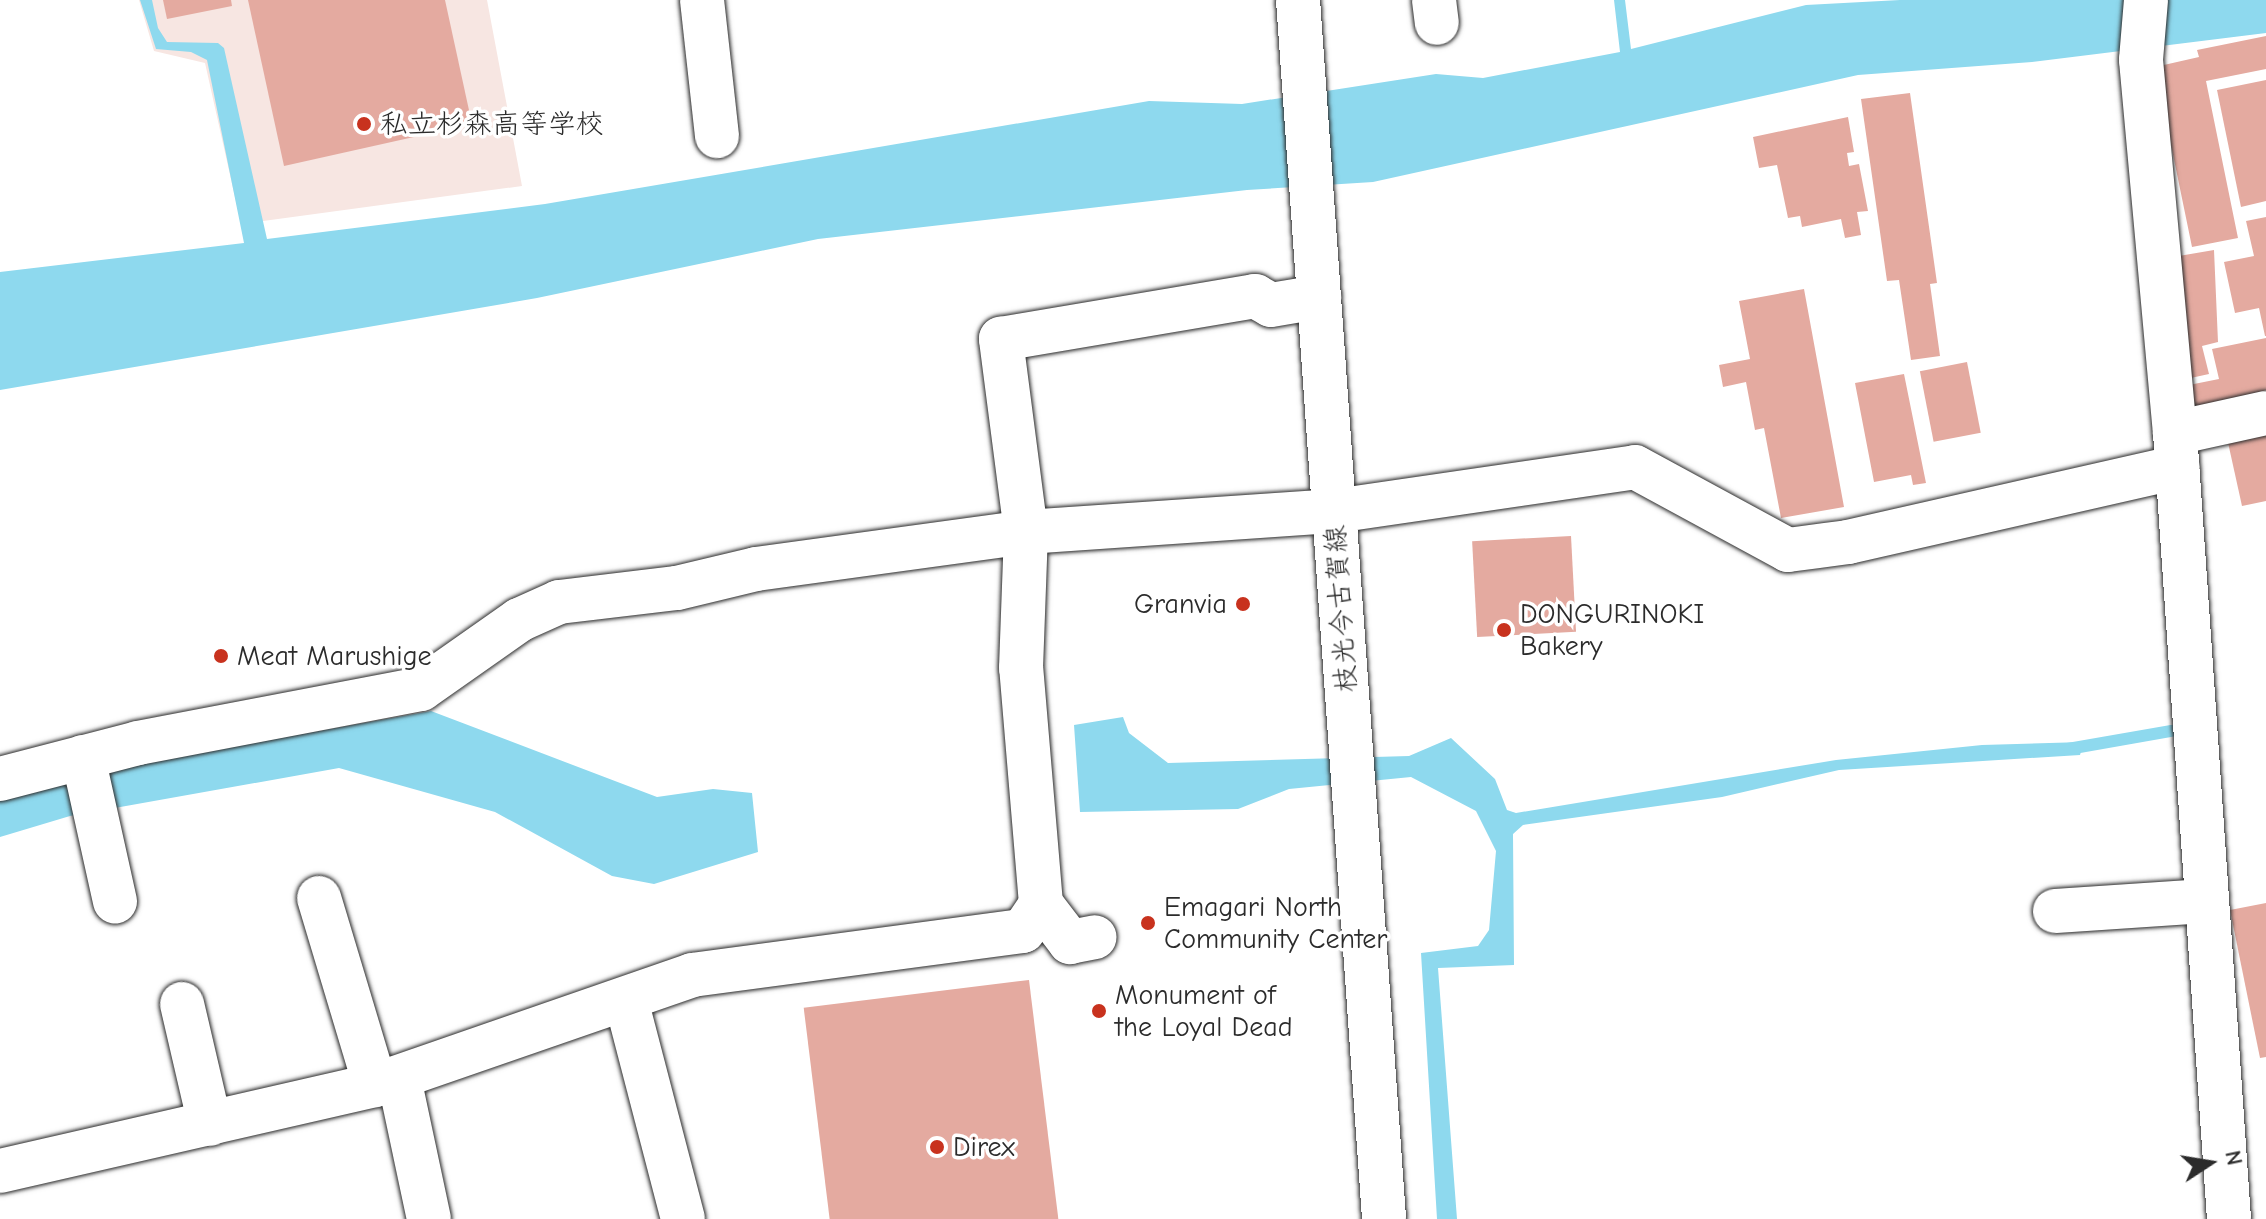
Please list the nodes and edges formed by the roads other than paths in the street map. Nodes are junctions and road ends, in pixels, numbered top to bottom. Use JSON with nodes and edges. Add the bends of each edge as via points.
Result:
{"nodes":[{"id":1,"x":702,"y":0,"type":"edge"},
{"id":2,"x":1298,"y":0,"type":"edge"},
{"id":3,"x":2146,"y":0,"type":"edge"},
{"id":4,"x":717,"y":136,"type":"dead end"},
{"id":5,"x":1319,"y":297,"type":"junction"},
{"id":6,"x":2266,"y":413,"type":"edge"},
{"id":7,"x":2176,"y":450,"type":"junction"},
{"id":8,"x":1335,"y":511,"type":"junction"},
{"id":9,"x":1026,"y":532,"type":"junction"},
{"id":10,"x":84,"y":764,"type":"junction"},
{"id":11,"x":0,"y":779,"type":"edge"},
{"id":12,"x":319,"y":898,"type":"dead end"},
{"id":13,"x":115,"y":901,"type":"dead end"},
{"id":14,"x":2206,"y":901,"type":"junction"},
{"id":15,"x":1041,"y":904,"type":"junction"},
{"id":16,"x":2055,"y":911,"type":"dead end"},
{"id":17,"x":1095,"y":937,"type":"dead end"},
{"id":18,"x":626,"y":1000,"type":"junction"},
{"id":19,"x":182,"y":1004,"type":"dead end"},
{"id":20,"x":387,"y":1082,"type":"junction"},
{"id":21,"x":210,"y":1124,"type":"junction"},
{"id":22,"x":0,"y":1171,"type":"edge"},
{"id":23,"x":429,"y":1219,"type":"edge"},
{"id":24,"x":683,"y":1219,"type":"edge"},
{"id":25,"x":1384,"y":1219,"type":"edge"},
{"id":26,"x":2229,"y":1219,"type":"edge"}],
"edges":[{"from":1,"to":4,"type":"street"},
{"from":2,"to":5,"type":"street","name":"枝光今古賀線"},
{"from":3,"to":7,"type":"street","via":[[2141,60]]},
{"from":5,"to":8,"type":"street","name":"枝光今古賀線"},
{"from":5,"to":9,"type":"street","via":[[1271,305],[1255,296],[1001,339]]},
{"from":6,"to":7,"type":"street"},
{"from":7,"to":8,"type":"street","via":[[1848,542],[1788,550],[1635,467]]},
{"from":7,"to":14,"type":"street"},
{"from":8,"to":9,"type":"street"},
{"from":8,"to":25,"type":"street","name":"枝光今古賀線"},
{"from":9,"to":10,"type":"street","via":[[559,602],[519,620],[421,689]]},
{"from":9,"to":15,"type":"street","via":[[1021,668]]},
{"from":10,"to":11,"type":"street"},
{"from":10,"to":13,"type":"street"},
{"from":12,"to":20,"type":"street"},
{"from":14,"to":16,"type":"street"},
{"from":14,"to":26,"type":"street"},
{"from":15,"to":17,"type":"street","via":[[1070,942]]},
{"from":15,"to":18,"type":"street","via":[[1023,931],[715,971]]},
{"from":18,"to":20,"type":"street"},
{"from":18,"to":24,"type":"street"},
{"from":19,"to":21,"type":"street"},
{"from":20,"to":21,"type":"street"},
{"from":20,"to":23,"type":"street"},
{"from":21,"to":22,"type":"street"}]}
